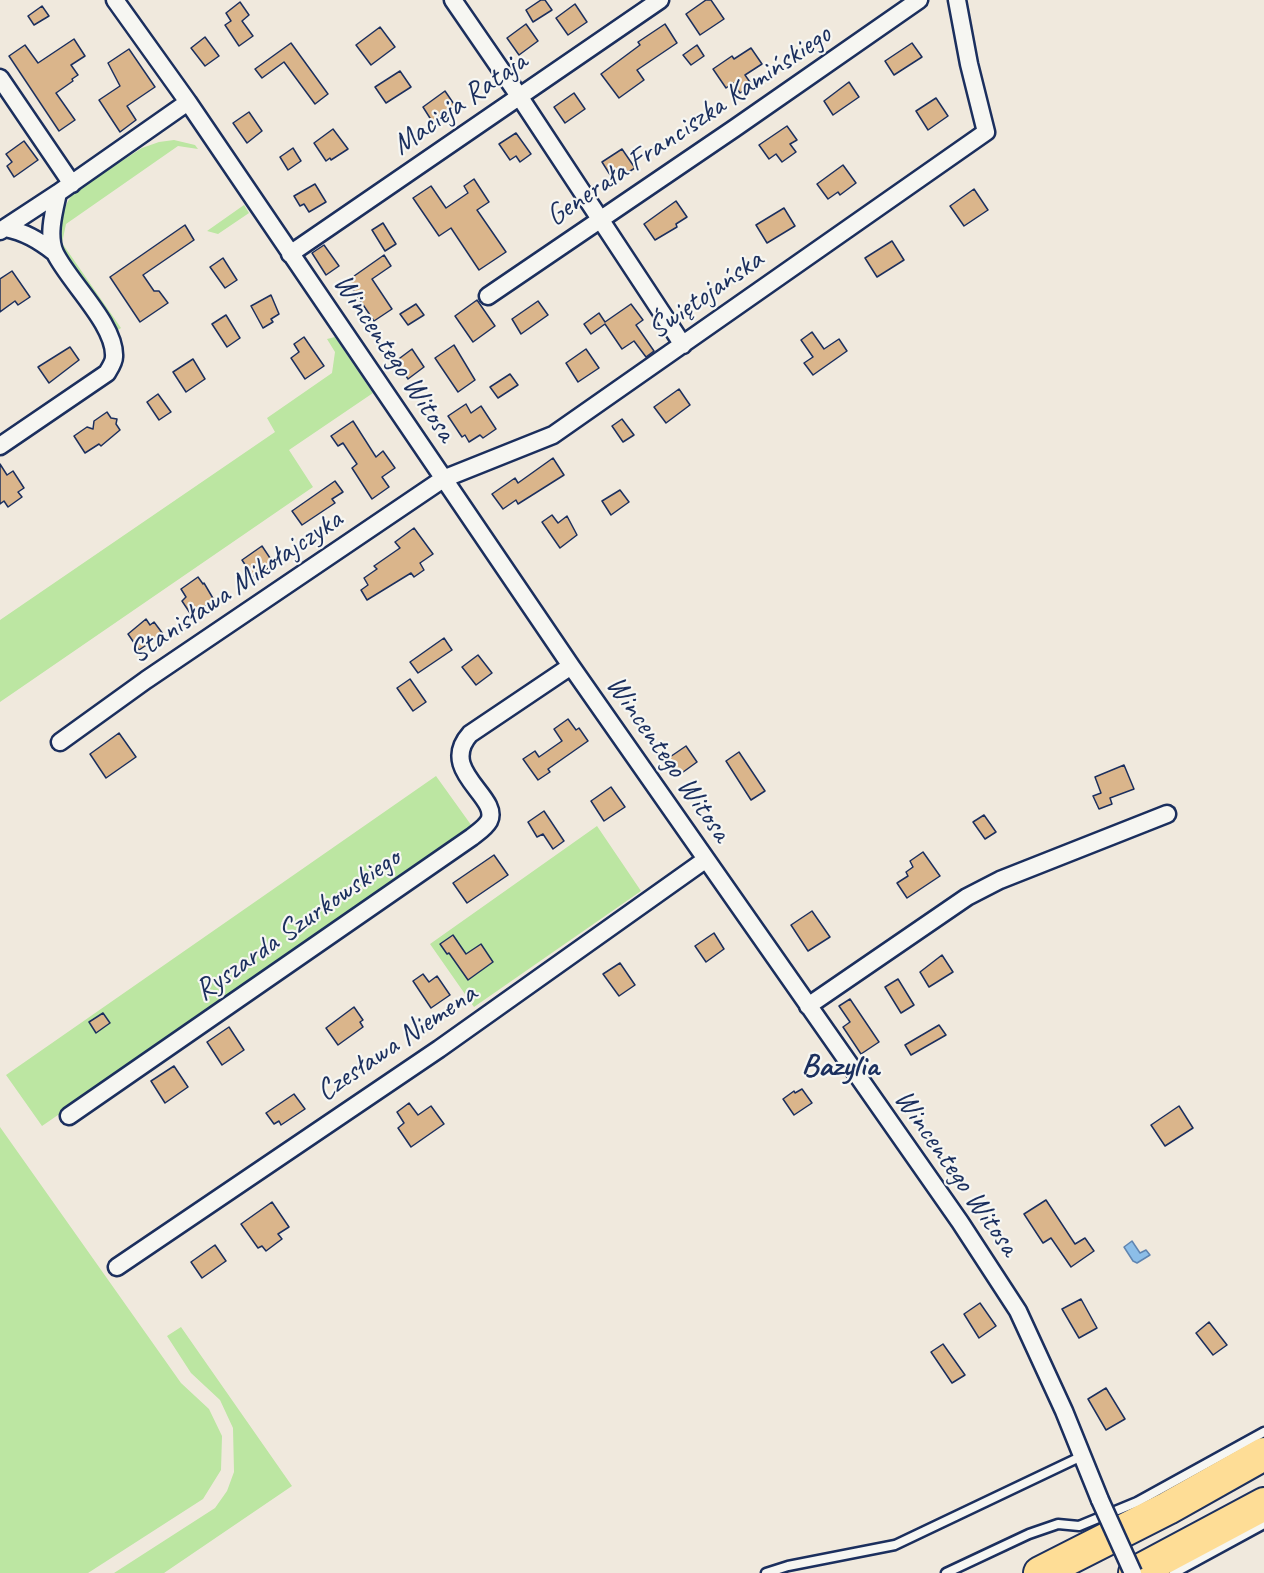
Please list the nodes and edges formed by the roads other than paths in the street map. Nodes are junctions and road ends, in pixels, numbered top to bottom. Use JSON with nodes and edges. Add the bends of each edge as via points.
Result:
{"nodes":[{"id":1,"x":115,"y":0,"type":"edge"},
{"id":2,"x":453,"y":0,"type":"edge"},
{"id":3,"x":660,"y":0,"type":"edge"},
{"id":4,"x":919,"y":0,"type":"edge"},
{"id":5,"x":957,"y":0,"type":"edge"},
{"id":6,"x":0,"y":78,"type":"edge"},
{"id":7,"x":519,"y":96,"type":"junction"},
{"id":8,"x":188,"y":102,"type":"junction"},
{"id":9,"x":72,"y":184,"type":"junction"},
{"id":10,"x":58,"y":193,"type":"junction"},
{"id":11,"x":600,"y":219,"type":"junction"},
{"id":12,"x":2,"y":229,"type":"edge"},
{"id":13,"x":54,"y":252,"type":"junction"},
{"id":14,"x":290,"y":254,"type":"junction"},
{"id":15,"x":488,"y":296,"type":"dead end"},
{"id":16,"x":683,"y":345,"type":"junction"},
{"id":17,"x":0,"y":446,"type":"edge"},
{"id":18,"x":443,"y":479,"type":"junction"},
{"id":19,"x":571,"y":666,"type":"junction"},
{"id":20,"x":60,"y":742,"type":"dead end"},
{"id":21,"x":1167,"y":814,"type":"dead end"},
{"id":22,"x":705,"y":860,"type":"junction"},
{"id":23,"x":808,"y":1006,"type":"junction"},
{"id":24,"x":69,"y":1116,"type":"dead end"},
{"id":25,"x":117,"y":1266,"type":"dead end"},
{"id":26,"x":1264,"y":1432,"type":"edge"},
{"id":27,"x":1264,"y":1454,"type":"edge"},
{"id":28,"x":1082,"y":1456,"type":"junction"},
{"id":29,"x":1264,"y":1504,"type":"edge"},
{"id":30,"x":1264,"y":1524,"type":"edge"},
{"id":31,"x":766,"y":1573,"type":"edge"},
{"id":32,"x":946,"y":1573,"type":"edge"},
{"id":33,"x":1041,"y":1573,"type":"edge"},
{"id":34,"x":1134,"y":1573,"type":"edge"},
{"id":35,"x":1174,"y":1573,"type":"edge"}],
"edges":[{"from":1,"to":8,"type":"street","name":"Wincentego Witosa"},
{"from":2,"to":7,"type":"street"},
{"from":3,"to":7,"type":"street","name":"Macieja Rataja"},
{"from":4,"to":11,"type":"street","name":"Generała Franciszka Kamińskiego"},
{"from":5,"to":16,"type":"street","name":"Świętojańska","via":[[987,132]]},
{"from":6,"to":9,"type":"street"},
{"from":7,"to":11,"type":"street"},
{"from":7,"to":14,"type":"street","name":"Macieja Rataja"},
{"from":8,"to":9,"type":"street"},
{"from":8,"to":14,"type":"street","name":"Wincentego Witosa"},
{"from":9,"to":10,"type":"street"},
{"from":10,"to":12,"type":"street"},
{"from":10,"to":13,"type":"street","via":[[53,215]]},
{"from":11,"to":15,"type":"street","name":"Generała Franciszka Kamińskiego"},
{"from":11,"to":16,"type":"street"},
{"from":12,"to":13,"type":"street","via":[[21,231]]},
{"from":13,"to":17,"type":"street","via":[[113,339],[115,359],[107,374]]},
{"from":14,"to":18,"type":"street","name":"Wincentego Witosa"},
{"from":16,"to":18,"type":"street","name":"Świętojańska","via":[[553,435]]},
{"from":18,"to":19,"type":"street","name":"Wincentego Witosa"},
{"from":18,"to":20,"type":"street","name":"Stanisława Mikołajczyka"},
{"from":19,"to":22,"type":"street","name":"Wincentego Witosa"},
{"from":19,"to":24,"type":"street","name":"Ryszarda Szurkowskiego","via":[[464,741],[461,761],[465,773],[489,810],[490,819],[484,827]]},
{"from":21,"to":23,"type":"street","via":[[1000,880],[967,897]]},
{"from":22,"to":23,"type":"street","name":"Wincentego Witosa"},
{"from":22,"to":25,"type":"street","name":"Czesława Niemena","via":[[439,1049]]},
{"from":23,"to":28,"type":"street","name":"Wincentego Witosa","via":[[1018,1311]]},
{"from":26,"to":32,"type":"lane","via":[[1137,1502],[1079,1526],[1058,1524],[1029,1534]]},
{"from":27,"to":33,"type":"highway"},
{"from":28,"to":31,"type":"lane","via":[[895,1545]]},
{"from":28,"to":34,"type":"street","name":"Wincentego Witosa","bridge":true},
{"from":29,"to":34,"type":"highway"},
{"from":30,"to":35,"type":"lane"}]}
